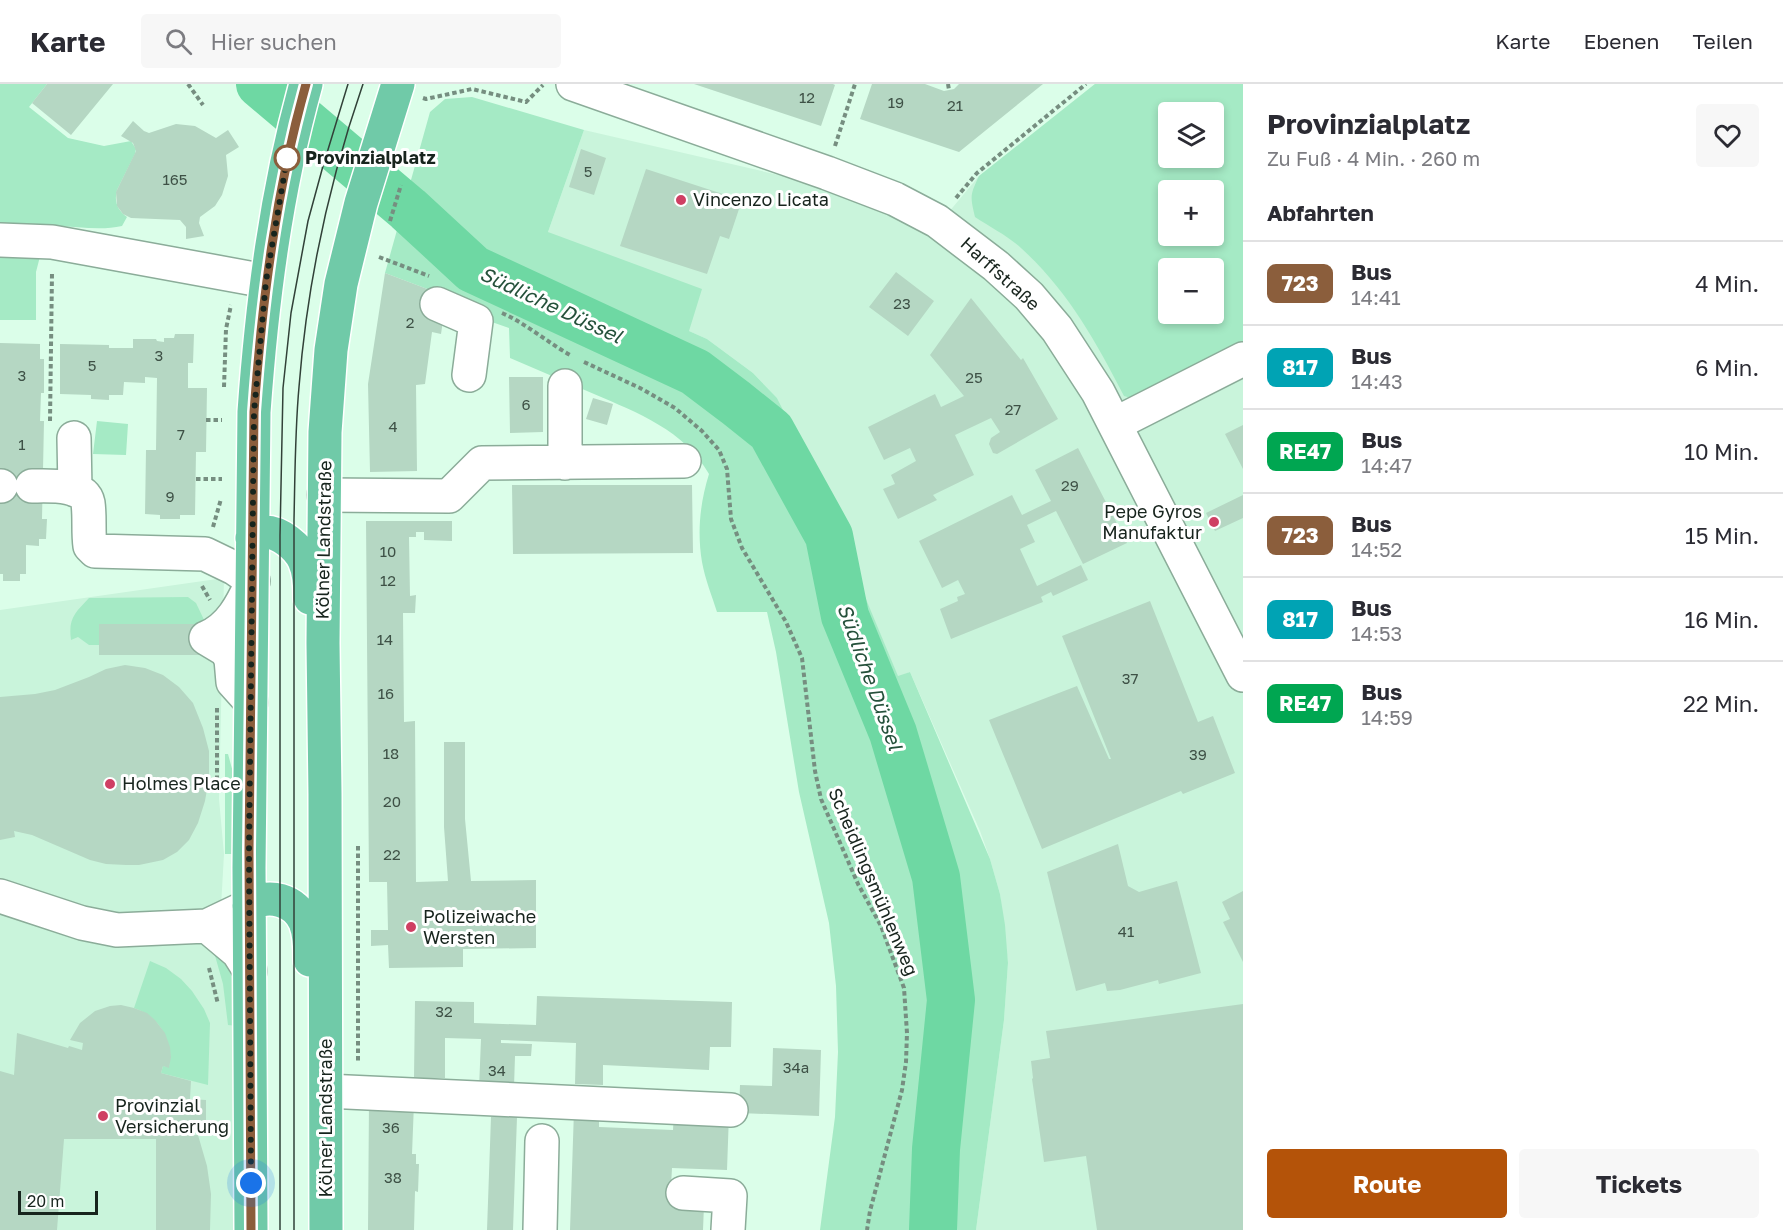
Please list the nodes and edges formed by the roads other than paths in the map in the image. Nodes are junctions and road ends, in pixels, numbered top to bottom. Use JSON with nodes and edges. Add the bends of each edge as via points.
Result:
{"nodes":[{"id":1,"x":306,"y":84,"type":"edge"},
{"id":2,"x":398,"y":84,"type":"edge"},
{"id":3,"x":573,"y":84,"type":"edge"},
{"id":4,"x":0,"y":240,"type":"edge"},
{"id":5,"x":266,"y":281,"type":"junction"},
{"id":6,"x":438,"y":293,"type":"road end"},
{"id":7,"x":1243,"y":359,"type":"edge"},
{"id":8,"x":574,"y":368,"type":"road end"},
{"id":9,"x":469,"y":375,"type":"dead end"},
{"id":10,"x":1115,"y":424,"type":"junction"},
{"id":11,"x":74,"y":438,"type":"dead end"},
{"id":12,"x":684,"y":461,"type":"dead end"},
{"id":13,"x":565,"y":463,"type":"junction"},
{"id":14,"x":11,"y":486,"type":"edge"},
{"id":15,"x":75,"y":490,"type":"junction"},
{"id":16,"x":324,"y":495,"type":"junction"},
{"id":17,"x":252,"y":538,"type":"junction"},
{"id":18,"x":202,"y":567,"type":"junction"},
{"id":19,"x":253,"y":580,"type":"junction"},
{"id":20,"x":323,"y":643,"type":"junction"},
{"id":21,"x":1243,"y":675,"type":"edge"},
{"id":22,"x":251,"y":702,"type":"junction"},
{"id":23,"x":0,"y":896,"type":"edge"},
{"id":24,"x":249,"y":906,"type":"junction"},
{"id":25,"x":207,"y":942,"type":"junction"},
{"id":26,"x":250,"y":971,"type":"junction"},
{"id":27,"x":325,"y":1006,"type":"junction"},
{"id":28,"x":326,"y":1091,"type":"junction"},
{"id":29,"x":731,"y":1110,"type":"dead end"},
{"id":30,"x":542,"y":1141,"type":"dead end"},
{"id":31,"x":251,"y":1160,"type":"junction"},
{"id":32,"x":683,"y":1194,"type":"dead end"},
{"id":33,"x":251,"y":1230,"type":"edge"},
{"id":34,"x":269,"y":1230,"type":"edge"},
{"id":35,"x":326,"y":1230,"type":"edge"},
{"id":36,"x":540,"y":1230,"type":"edge"},
{"id":37,"x":728,"y":1230,"type":"edge"}],
"edges":[{"from":1,"to":5,"type":"main road","via":[[288,153]]},
{"from":2,"to":16,"type":"main road","name":"Kölner Landstraße","via":[[341,284],[331,350]]},
{"from":3,"to":10,"type":"street","name":"Harffstraße","via":[[827,172],[895,199],[937,221],[996,266],[1046,315],[1077,358]]},
{"from":4,"to":5,"type":"street","via":[[52,242]]},
{"from":5,"to":17,"type":"main road","via":[[254,412]]},
{"from":6,"to":9,"type":"street","via":[[476,321]]},
{"from":7,"to":10,"type":"street"},
{"from":8,"to":13,"type":"street"},
{"from":10,"to":21,"type":"street","name":"Harffstraße"},
{"from":11,"to":15,"type":"street"},
{"from":12,"to":13,"type":"street"},
{"from":13,"to":16,"type":"street","via":[[482,464],[449,496]]},
{"from":14,"to":15,"type":"street"},
{"from":15,"to":18,"type":"street","via":[[86,496],[90,546],[94,551]]},
{"from":16,"to":20,"type":"main road","name":"Kölner Landstraße"},
{"from":17,"to":18,"type":"street","via":[[217,547]]},
{"from":17,"to":19,"type":"main road"},
{"from":17,"to":20,"type":"main road","via":[[260,533],[274,533],[304,559],[310,588],[310,631]]},
{"from":18,"to":19,"type":"street","via":[[234,568]]},
{"from":19,"to":22,"type":"main road"},
{"from":19,"to":22,"type":"street","via":[[232,618],[217,634],[206,638],[226,650],[233,682]]},
{"from":20,"to":27,"type":"main road","name":"Kölner Landstraße"},
{"from":22,"to":24,"type":"main road"},
{"from":23,"to":25,"type":"street","via":[[82,923]]},
{"from":24,"to":25,"type":"street"},
{"from":24,"to":26,"type":"main road"},
{"from":24,"to":27,"type":"main road","via":[[271,898],[300,914],[310,952],[311,993]]},
{"from":25,"to":26,"type":"street","via":[[238,952]]},
{"from":26,"to":31,"type":"main road"},
{"from":27,"to":28,"type":"main road","name":"Kölner Landstraße"},
{"from":28,"to":29,"type":"street"},
{"from":28,"to":35,"type":"main road","name":"Kölner Landstraße"},
{"from":30,"to":36,"type":"street"},
{"from":31,"to":33,"type":"main road"},
{"from":31,"to":34,"type":"main road","via":[[267,1175]]},
{"from":32,"to":37,"type":"street","via":[[730,1196]]}]}
